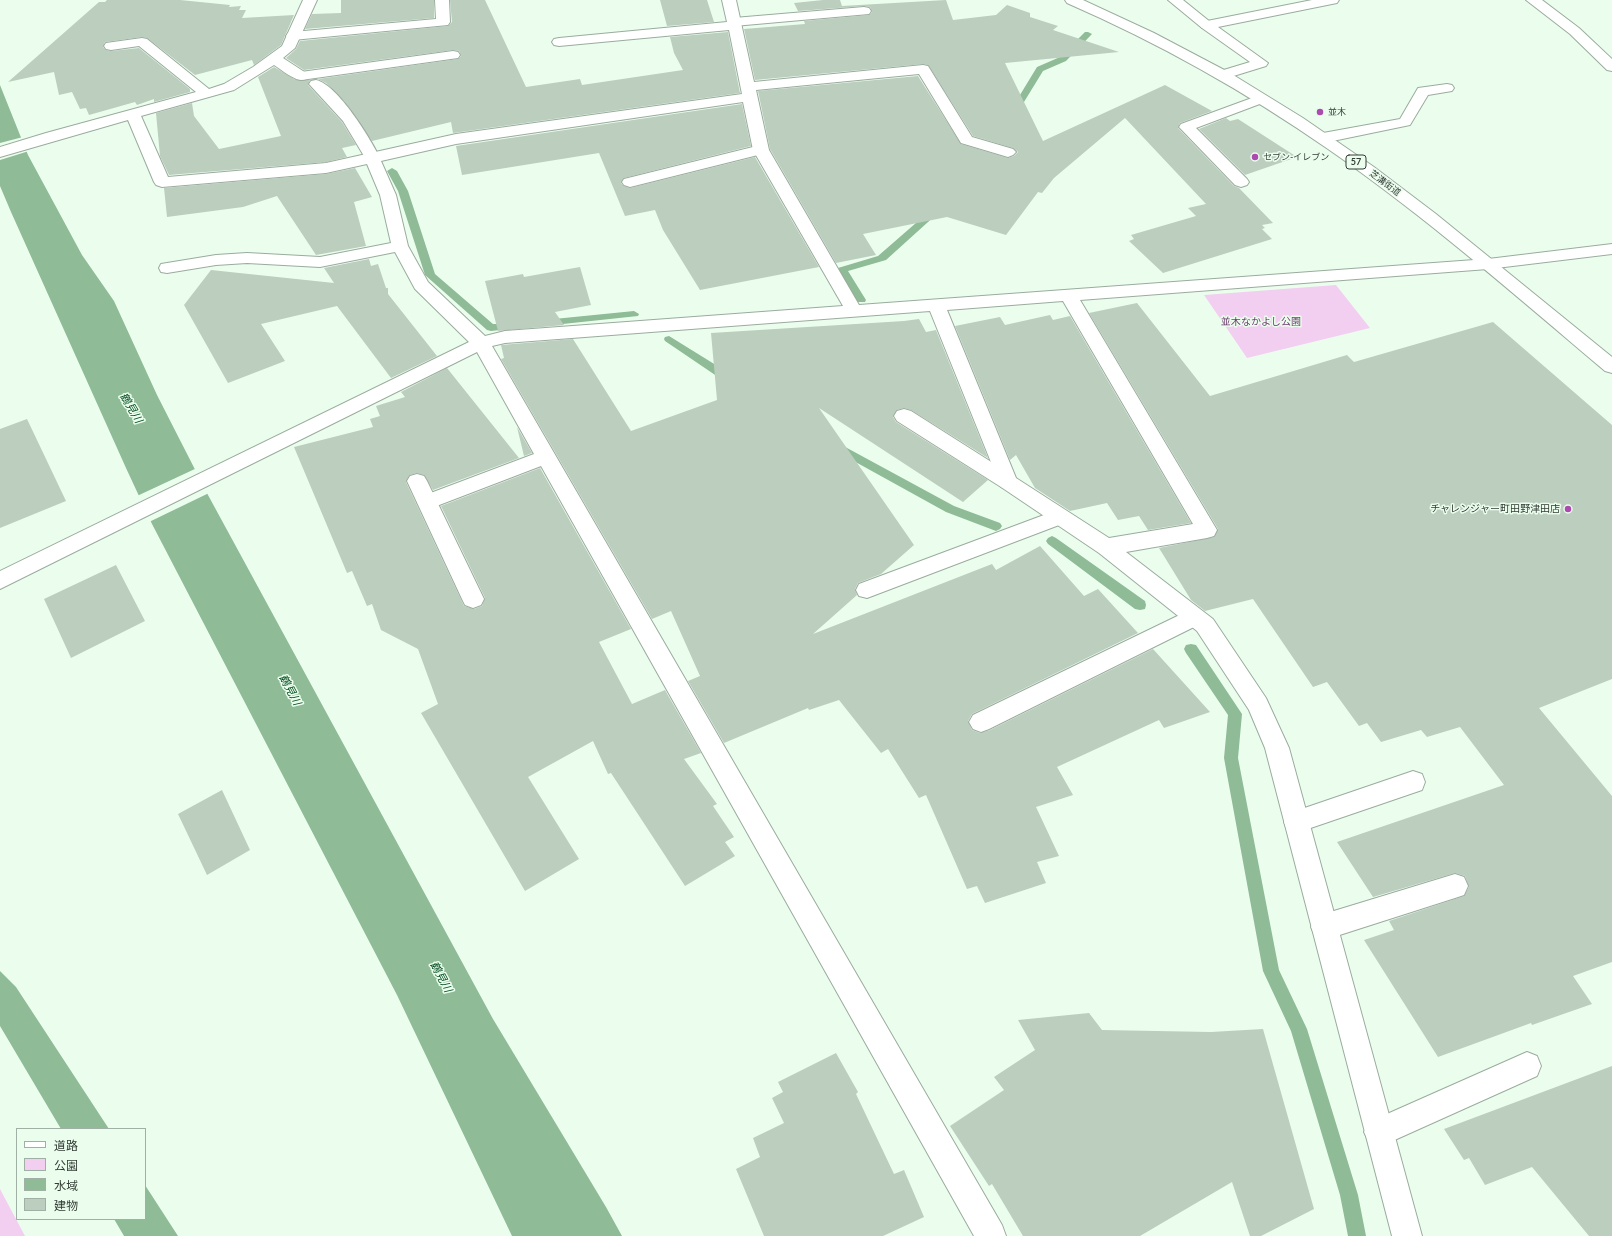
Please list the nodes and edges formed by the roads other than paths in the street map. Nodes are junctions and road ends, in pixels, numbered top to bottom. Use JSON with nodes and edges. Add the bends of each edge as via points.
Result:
{"nodes":[{"id":1,"x":310,"y":0,"type":"edge"},
{"id":2,"x":442,"y":0,"type":"edge"},
{"id":3,"x":729,"y":0,"type":"edge"},
{"id":4,"x":1072,"y":0,"type":"edge"},
{"id":5,"x":1175,"y":0,"type":"edge"},
{"id":6,"x":1332,"y":0,"type":"edge"},
{"id":7,"x":1533,"y":0,"type":"edge"},
{"id":8,"x":864,"y":11,"type":"dead end"},
{"id":9,"x":734,"y":24,"type":"junction"},
{"id":10,"x":1207,"y":25,"type":"junction"},
{"id":11,"x":293,"y":36,"type":"junction"},
{"id":12,"x":559,"y":42,"type":"dead end"},
{"id":13,"x":111,"y":46,"type":"dead end"},
{"id":14,"x":453,"y":55,"type":"dead end"},
{"id":15,"x":274,"y":58,"type":"junction"},
{"id":16,"x":1612,"y":67,"type":"edge"},
{"id":17,"x":1222,"y":75,"type":"junction"},
{"id":18,"x":316,"y":84,"type":"dead end"},
{"id":19,"x":1447,"y":88,"type":"dead end"},
{"id":20,"x":748,"y":92,"type":"junction"},
{"id":21,"x":207,"y":94,"type":"junction"},
{"id":22,"x":1260,"y":99,"type":"junction"},
{"id":23,"x":133,"y":115,"type":"junction"},
{"id":24,"x":1323,"y":138,"type":"junction"},
{"id":25,"x":761,"y":150,"type":"junction"},
{"id":26,"x":0,"y":152,"type":"edge"},
{"id":27,"x":1008,"y":152,"type":"dead end"},
{"id":28,"x":372,"y":158,"type":"junction"},
{"id":29,"x":630,"y":182,"type":"dead end"},
{"id":30,"x":1241,"y":182,"type":"dead end"},
{"id":31,"x":400,"y":246,"type":"junction"},
{"id":32,"x":1612,"y":249,"type":"edge"},
{"id":33,"x":1488,"y":264,"type":"junction"},
{"id":34,"x":167,"y":268,"type":"dead end"},
{"id":35,"x":1068,"y":295,"type":"junction"},
{"id":36,"x":936,"y":305,"type":"junction"},
{"id":37,"x":854,"y":311,"type":"junction"},
{"id":38,"x":481,"y":342,"type":"junction"},
{"id":39,"x":1612,"y":367,"type":"edge"},
{"id":40,"x":904,"y":416,"type":"dead end"},
{"id":41,"x":546,"y":457,"type":"junction"},
{"id":42,"x":417,"y":482,"type":"dead end"},
{"id":43,"x":1008,"y":482,"type":"junction"},
{"id":44,"x":427,"y":502,"type":"junction"},
{"id":45,"x":1060,"y":517,"type":"junction"},
{"id":46,"x":1106,"y":547,"type":"junction"},
{"id":47,"x":0,"y":581,"type":"edge"},
{"id":48,"x":867,"y":590,"type":"dead end"},
{"id":49,"x":473,"y":599,"type":"dead end"},
{"id":50,"x":1194,"y":617,"type":"junction"},
{"id":51,"x":980,"y":722,"type":"dead end"},
{"id":52,"x":1413,"y":782,"type":"dead end"},
{"id":53,"x":1296,"y":822,"type":"junction"},
{"id":54,"x":1455,"y":886,"type":"dead end"},
{"id":55,"x":1324,"y":927,"type":"junction"},
{"id":56,"x":1527,"y":1066,"type":"dead end"},
{"id":57,"x":1379,"y":1132,"type":"junction"},
{"id":58,"x":991,"y":1236,"type":"edge"},
{"id":59,"x":1407,"y":1236,"type":"edge"}],
"edges":[{"from":1,"to":11,"type":"street"},
{"from":2,"to":11,"type":"street","via":[[443,22]]},
{"from":3,"to":9,"type":"street"},
{"from":4,"to":17,"type":"street","name":"芝溝街道","number":"57","via":[[1158,40]]},
{"from":5,"to":10,"type":"street"},
{"from":6,"to":10,"type":"street"},
{"from":7,"to":16,"type":"street","via":[[1571,28]]},
{"from":8,"to":9,"type":"street"},
{"from":9,"to":12,"type":"street"},
{"from":9,"to":20,"type":"street"},
{"from":10,"to":17,"type":"street","via":[[1261,63]]},
{"from":11,"to":15,"type":"street","via":[[288,48]]},
{"from":13,"to":21,"type":"street","via":[[142,42]]},
{"from":14,"to":15,"type":"street","via":[[301,76]]},
{"from":15,"to":21,"type":"street","via":[[230,87]]},
{"from":17,"to":22,"type":"street","name":"芝溝街道","number":"57"},
{"from":18,"to":28,"type":"street","via":[[350,120]]},
{"from":19,"to":24,"type":"street","via":[[1423,91],[1405,122]]},
{"from":20,"to":25,"type":"street"},
{"from":20,"to":27,"type":"street","via":[[923,69],[966,140]]},
{"from":20,"to":28,"type":"street","via":[[456,139]]},
{"from":21,"to":23,"type":"street"},
{"from":22,"to":24,"type":"street","name":"芝溝街道","number":"57"},
{"from":22,"to":30,"type":"street","via":[[1186,127]]},
{"from":23,"to":26,"type":"street"},
{"from":23,"to":28,"type":"street","via":[[162,182],[326,168]]},
{"from":24,"to":33,"type":"street","name":"芝溝街道","number":"57"},
{"from":25,"to":29,"type":"street"},
{"from":25,"to":37,"type":"street"},
{"from":28,"to":31,"type":"street","via":[[388,195]]},
{"from":31,"to":34,"type":"street","via":[[320,262],[247,258]]},
{"from":31,"to":38,"type":"street","via":[[421,285]]},
{"from":32,"to":33,"type":"street"},
{"from":33,"to":35,"type":"street"},
{"from":33,"to":39,"type":"street","name":"芝溝街道","number":"57"},
{"from":35,"to":36,"type":"street"},
{"from":35,"to":46,"type":"street","via":[[1207,530]]},
{"from":36,"to":37,"type":"street"},
{"from":36,"to":43,"type":"street"},
{"from":37,"to":38,"type":"street","via":[[505,337]]},
{"from":38,"to":41,"type":"street"},
{"from":38,"to":47,"type":"street"},
{"from":40,"to":43,"type":"street"},
{"from":41,"to":44,"type":"street"},
{"from":41,"to":58,"type":"street"},
{"from":42,"to":44,"type":"street"},
{"from":43,"to":45,"type":"street"},
{"from":44,"to":49,"type":"street"},
{"from":45,"to":46,"type":"street"},
{"from":45,"to":48,"type":"street"},
{"from":46,"to":50,"type":"street"},
{"from":50,"to":51,"type":"street"},
{"from":50,"to":53,"type":"street","via":[[1205,625],[1258,705],[1277,748]]},
{"from":52,"to":53,"type":"street"},
{"from":53,"to":55,"type":"street"},
{"from":54,"to":55,"type":"street"},
{"from":55,"to":57,"type":"street"},
{"from":56,"to":57,"type":"street"},
{"from":57,"to":59,"type":"street"}]}
